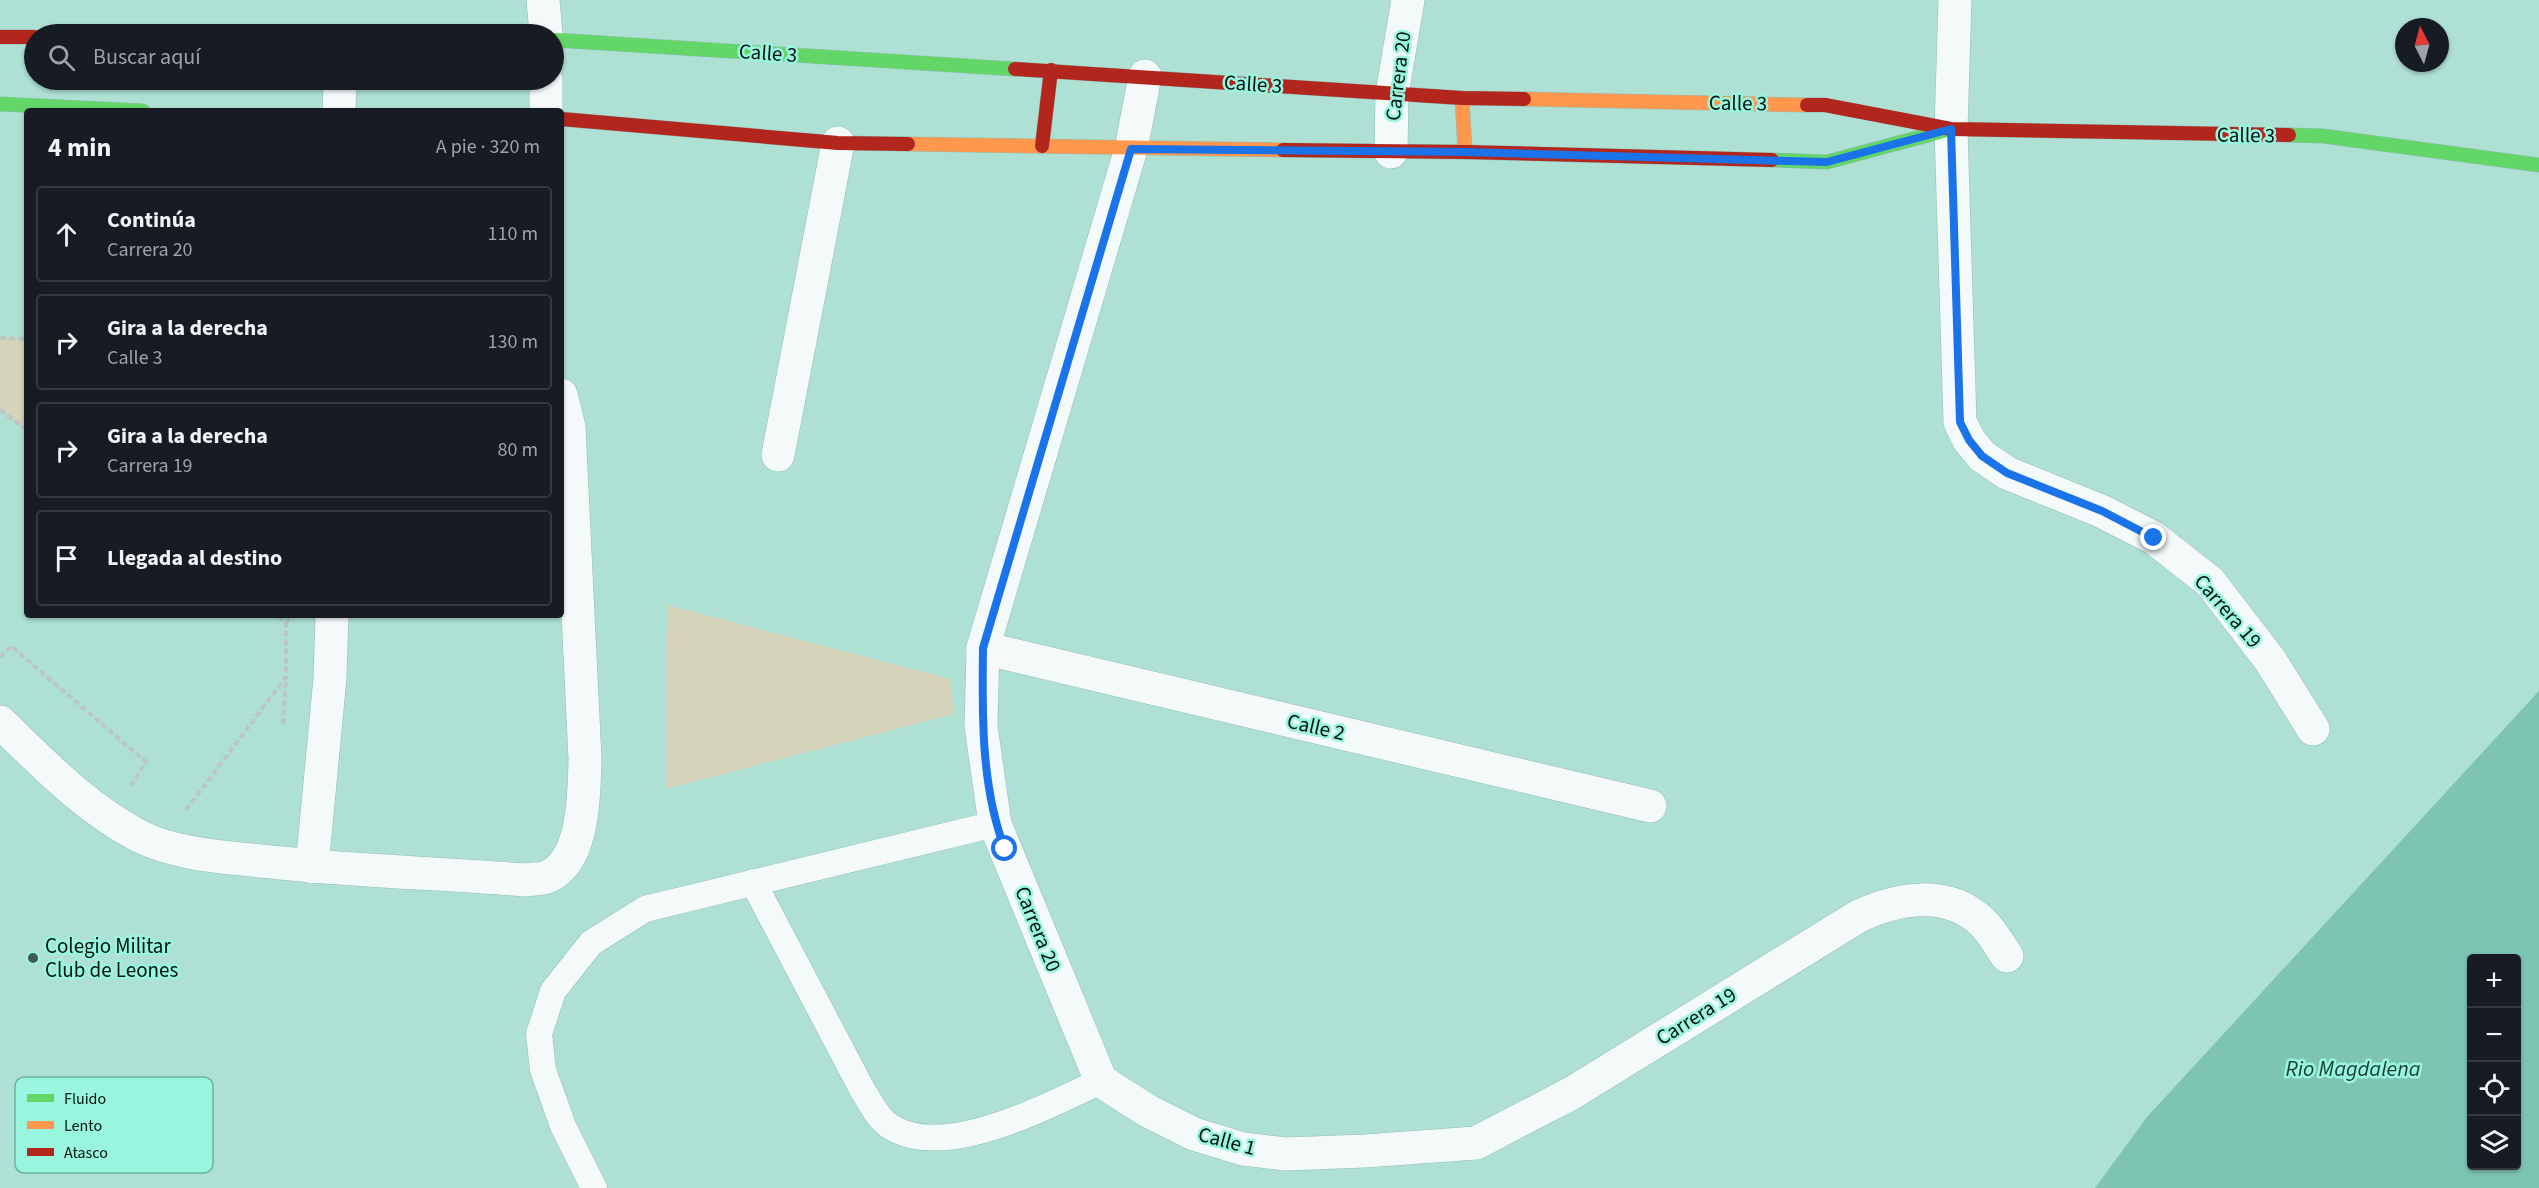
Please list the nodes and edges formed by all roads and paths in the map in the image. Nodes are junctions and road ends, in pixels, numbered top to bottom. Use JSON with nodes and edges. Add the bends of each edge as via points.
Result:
{"nodes":[{"id":1,"x":543,"y":0,"type":"edge"},
{"id":2,"x":1408,"y":0,"type":"edge"},
{"id":3,"x":1955,"y":0,"type":"edge"},
{"id":4,"x":545,"y":24,"type":"edge"},
{"id":5,"x":0,"y":37,"type":"edge"},
{"id":6,"x":24,"y":37,"type":"edge"},
{"id":7,"x":564,"y":41,"type":"edge"},
{"id":8,"x":1051,"y":70,"type":"junction"},
{"id":9,"x":1145,"y":76,"type":"junction"},
{"id":10,"x":340,"y":90,"type":"edge"},
{"id":11,"x":546,"y":90,"type":"edge"},
{"id":12,"x":1392,"y":94,"type":"junction"},
{"id":13,"x":1462,"y":98,"type":"junction"},
{"id":14,"x":0,"y":104,"type":"edge"},
{"id":15,"x":82,"y":108,"type":"edge"},
{"id":16,"x":339,"y":108,"type":"edge"},
{"id":17,"x":546,"y":108,"type":"edge"},
{"id":18,"x":564,"y":119,"type":"edge"},
{"id":19,"x":1951,"y":129,"type":"junction"},
{"id":20,"x":838,"y":143,"type":"junction"},
{"id":21,"x":1042,"y":146,"type":"junction"},
{"id":22,"x":1131,"y":149,"type":"junction"},
{"id":23,"x":1391,"y":152,"type":"junction"},
{"id":24,"x":1465,"y":152,"type":"junction"},
{"id":25,"x":2539,"y":165,"type":"edge"},
{"id":26,"x":0,"y":338,"type":"edge"},
{"id":27,"x":24,"y":339,"type":"edge"},
{"id":28,"x":564,"y":407,"type":"edge"},
{"id":29,"x":0,"y":410,"type":"edge"},
{"id":30,"x":24,"y":428,"type":"edge"},
{"id":31,"x":778,"y":455,"type":"dead end"},
{"id":32,"x":280,"y":618,"type":"edge"},
{"id":33,"x":289,"y":618,"type":"edge"},
{"id":34,"x":332,"y":618,"type":"edge"},
{"id":35,"x":298,"y":620,"type":"dead end"},
{"id":36,"x":983,"y":648,"type":"junction"},
{"id":37,"x":0,"y":657,"type":"edge"},
{"id":38,"x":286,"y":677,"type":"junction"},
{"id":39,"x":296,"y":677,"type":"dead end"},
{"id":40,"x":0,"y":722,"type":"edge"},
{"id":41,"x":2313,"y":729,"type":"dead end"},
{"id":42,"x":283,"y":734,"type":"dead end"},
{"id":43,"x":125,"y":793,"type":"dead end"},
{"id":44,"x":1650,"y":806,"type":"dead end"},
{"id":45,"x":182,"y":816,"type":"dead end"},
{"id":46,"x":995,"y":824,"type":"junction"},
{"id":47,"x":312,"y":867,"type":"junction"},
{"id":48,"x":753,"y":882,"type":"junction"},
{"id":49,"x":2007,"y":956,"type":"dead end"},
{"id":50,"x":1101,"y":1082,"type":"junction"},
{"id":51,"x":1365,"y":1151,"type":"joint"},
{"id":52,"x":594,"y":1188,"type":"edge"}],
"edges":[{"from":1,"to":4,"type":"street"},
{"from":2,"to":12,"type":"street","name":"Carrera 20"},
{"from":3,"to":19,"type":"street","name":"Carrera 19"},
{"from":5,"to":6,"type":"street"},
{"from":7,"to":8,"type":"street","name":"Calle 3"},
{"from":8,"to":9,"type":"street","name":"Calle 3"},
{"from":8,"to":21,"type":"street"},
{"from":9,"to":12,"type":"street","name":"Calle 3"},
{"from":9,"to":22,"type":"street","name":"Carrera 20"},
{"from":10,"to":16,"type":"street"},
{"from":11,"to":17,"type":"street"},
{"from":12,"to":13,"type":"street","name":"Calle 3"},
{"from":12,"to":23,"type":"street","name":"Carrera 20"},
{"from":13,"to":19,"type":"street","name":"Calle 3","via":[[1825,105]]},
{"from":13,"to":24,"type":"street"},
{"from":14,"to":15,"type":"street"},
{"from":18,"to":20,"type":"street","name":"Calle 3"},
{"from":19,"to":24,"type":"street","name":"Calle 3","via":[[1827,162]]},
{"from":19,"to":25,"type":"street","name":"Calle 3","via":[[2323,136]]},
{"from":19,"to":41,"type":"street","name":"Carrera 19","via":[[1960,422],[1969,440],[1982,456],[2007,473],[2102,511],[2154,538],[2210,582],[2270,660]]},
{"from":20,"to":21,"type":"street","name":"Calle 3"},
{"from":20,"to":31,"type":"street"},
{"from":21,"to":22,"type":"street","name":"Calle 3"},
{"from":22,"to":23,"type":"street","name":"Calle 3"},
{"from":22,"to":36,"type":"street","name":"Carrera 20"},
{"from":23,"to":24,"type":"street","name":"Calle 3"},
{"from":26,"to":27,"type":"path"},
{"from":28,"to":47,"type":"street","via":[[569,427],[585,759],[583,806],[577,838],[568,856],[557,871],[545,878],[525,880]]},
{"from":29,"to":30,"type":"path"},
{"from":32,"to":38,"type":"path","via":[[286,622]]},
{"from":33,"to":35,"type":"path"},
{"from":34,"to":47,"type":"street"},
{"from":36,"to":44,"type":"street","name":"Calle 2"},
{"from":36,"to":46,"type":"street","name":"Carrera 20","via":[[981,726]]},
{"from":37,"to":43,"type":"path","via":[[10,646],[146,762]]},
{"from":38,"to":39,"type":"path"},
{"from":38,"to":42,"type":"path"},
{"from":38,"to":45,"type":"path"},
{"from":40,"to":47,"type":"street","via":[[85,803],[138,836],[204,855]]},
{"from":46,"to":48,"type":"lane"},
{"from":46,"to":50,"type":"street","name":"Carrera 20"},
{"from":48,"to":50,"type":"lane","via":[[863,1091],[890,1127],[927,1138],[986,1129]]},
{"from":48,"to":52,"type":"lane","via":[[645,909],[591,943],[553,991],[539,1034],[543,1070],[563,1126]]},
{"from":49,"to":51,"type":"street","name":"Carrera 19","via":[[1983,923],[1968,910],[1936,900],[1907,899],[1880,906],[1572,1093],[1476,1143]]},
{"from":50,"to":51,"type":"street","name":"Calle 1","via":[[1194,1134],[1243,1149],[1285,1154]]}]}
